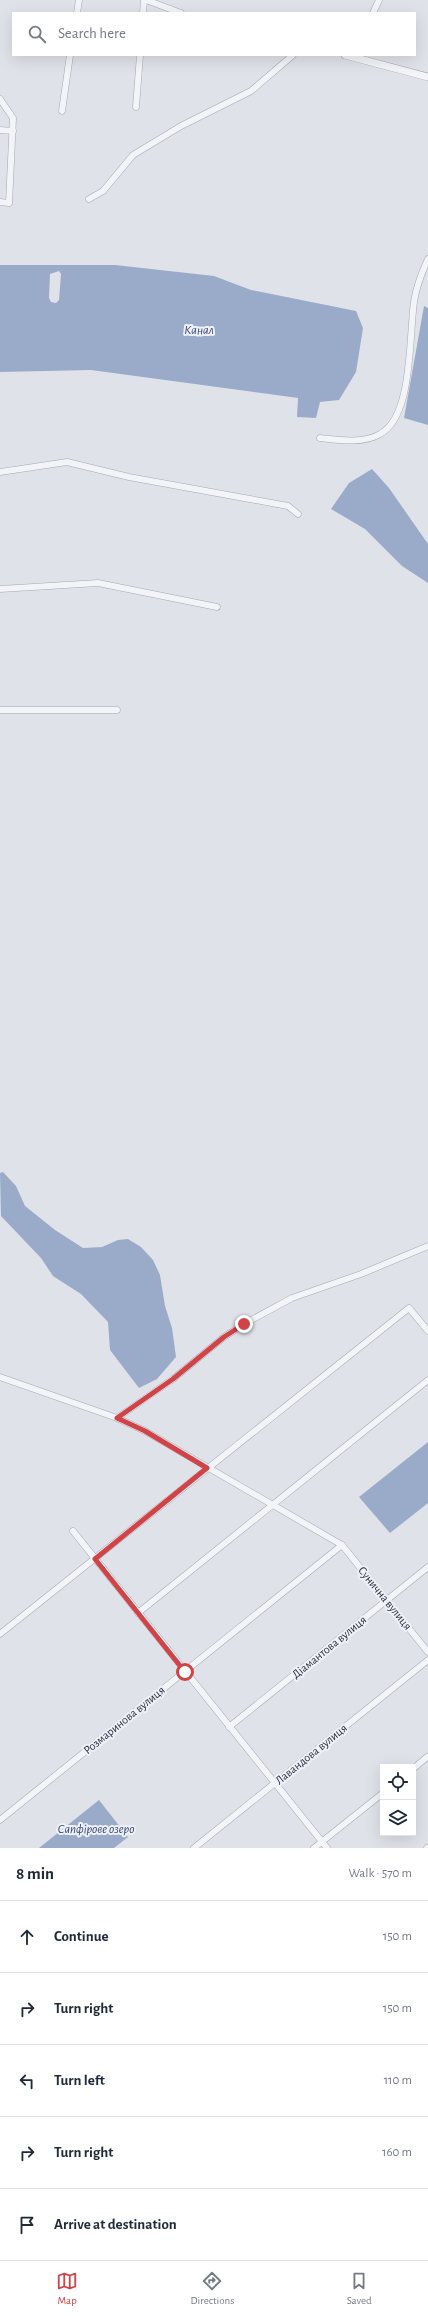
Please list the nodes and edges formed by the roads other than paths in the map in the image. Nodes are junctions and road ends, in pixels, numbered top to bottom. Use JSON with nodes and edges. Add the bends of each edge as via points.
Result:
{"nodes":[{"id":1,"x":79,"y":0,"type":"edge"},
{"id":2,"x":145,"y":0,"type":"edge"},
{"id":3,"x":379,"y":0,"type":"edge"},
{"id":4,"x":77,"y":12,"type":"edge"},
{"id":5,"x":143,"y":12,"type":"edge"},
{"id":6,"x":178,"y":12,"type":"edge"},
{"id":7,"x":373,"y":12,"type":"edge"},
{"id":8,"x":70,"y":56,"type":"edge"},
{"id":9,"x":140,"y":56,"type":"edge"},
{"id":10,"x":292,"y":56,"type":"edge"},
{"id":11,"x":353,"y":56,"type":"edge"},
{"id":12,"x":370,"y":58,"type":"edge"},
{"id":13,"x":428,"y":78,"type":"edge"},
{"id":14,"x":0,"y":99,"type":"edge"},
{"id":15,"x":136,"y":107,"type":"dead end"},
{"id":16,"x":62,"y":111,"type":"dead end"},
{"id":17,"x":0,"y":130,"type":"edge"},
{"id":18,"x":13,"y":131,"type":"junction"},
{"id":19,"x":89,"y":200,"type":"dead end"},
{"id":20,"x":0,"y":202,"type":"edge"},
{"id":21,"x":428,"y":259,"type":"edge"},
{"id":22,"x":320,"y":438,"type":"dead end"},
{"id":23,"x":0,"y":472,"type":"edge"},
{"id":24,"x":298,"y":514,"type":"dead end"},
{"id":25,"x":0,"y":589,"type":"edge"},
{"id":26,"x":218,"y":608,"type":"dead end"},
{"id":27,"x":0,"y":710,"type":"edge"},
{"id":28,"x":117,"y":710,"type":"dead end"},
{"id":29,"x":428,"y":1246,"type":"edge"},
{"id":30,"x":428,"y":1331,"type":"edge"},
{"id":31,"x":0,"y":1377,"type":"edge"},
{"id":32,"x":428,"y":1380,"type":"edge"},
{"id":33,"x":117,"y":1418,"type":"junction"},
{"id":34,"x":207,"y":1468,"type":"junction"},
{"id":35,"x":272,"y":1505,"type":"junction"},
{"id":36,"x":73,"y":1531,"type":"dead end"},
{"id":37,"x":342,"y":1545,"type":"junction"},
{"id":38,"x":95,"y":1559,"type":"junction"},
{"id":39,"x":428,"y":1567,"type":"edge"},
{"id":40,"x":387,"y":1600,"type":"junction"},
{"id":41,"x":138,"y":1613,"type":"junction"},
{"id":42,"x":0,"y":1634,"type":"edge"},
{"id":43,"x":428,"y":1652,"type":"edge"},
{"id":44,"x":428,"y":1660,"type":"edge"},
{"id":45,"x":185,"y":1672,"type":"junction"},
{"id":46,"x":229,"y":1727,"type":"junction"},
{"id":47,"x":427,"y":1757,"type":"edge"},
{"id":48,"x":416,"y":1766,"type":"edge"},
{"id":49,"x":274,"y":1783,"type":"junction"},
{"id":50,"x":380,"y":1795,"type":"edge"},
{"id":51,"x":0,"y":1820,"type":"edge"},
{"id":52,"x":322,"y":1842,"type":"junction"},
{"id":53,"x":194,"y":1848,"type":"edge"},
{"id":54,"x":314,"y":1848,"type":"edge"},
{"id":55,"x":326,"y":1848,"type":"edge"}],
"edges":[{"from":1,"to":4,"type":"street"},
{"from":2,"to":5,"type":"street"},
{"from":2,"to":6,"type":"street"},
{"from":3,"to":7,"type":"street"},
{"from":8,"to":16,"type":"street"},
{"from":9,"to":15,"type":"street"},
{"from":10,"to":19,"type":"street","via":[[251,91],[181,126],[133,155],[103,191]]},
{"from":11,"to":12,"type":"street"},
{"from":12,"to":13,"type":"street"},
{"from":14,"to":18,"type":"street","via":[[13,118]]},
{"from":17,"to":18,"type":"street"},
{"from":18,"to":20,"type":"street","via":[[9,203]]},
{"from":21,"to":22,"type":"street","via":[[414,301],[403,401],[392,425],[380,435],[362,440]]},
{"from":23,"to":24,"type":"street","via":[[67,462],[129,477],[288,506]]},
{"from":25,"to":26,"type":"street","via":[[98,582]]},
{"from":27,"to":28,"type":"street"},
{"from":29,"to":33,"type":"street","via":[[361,1274],[292,1298],[244,1324]]},
{"from":30,"to":34,"type":"street","via":[[409,1308]]},
{"from":31,"to":33,"type":"street"},
{"from":32,"to":35,"type":"street"},
{"from":33,"to":34,"type":"street","via":[[145,1431]]},
{"from":34,"to":35,"type":"street"},
{"from":34,"to":38,"type":"street"},
{"from":35,"to":37,"type":"street"},
{"from":35,"to":41,"type":"street"},
{"from":36,"to":38,"type":"street"},
{"from":37,"to":40,"type":"street","name":"Сунична вулиця"},
{"from":37,"to":45,"type":"street","name":"Розмаринова вулиця"},
{"from":38,"to":41,"type":"street"},
{"from":38,"to":42,"type":"street"},
{"from":39,"to":40,"type":"street","name":"Діамантова вулиця"},
{"from":40,"to":43,"type":"street","name":"Сунична вулиця"},
{"from":40,"to":46,"type":"street","name":"Діамантова вулиця"},
{"from":41,"to":45,"type":"street"},
{"from":44,"to":49,"type":"street","name":"Лавандова вулиця"},
{"from":45,"to":46,"type":"street"},
{"from":45,"to":51,"type":"street","name":"Розмаринова вулиця"},
{"from":46,"to":49,"type":"street"},
{"from":47,"to":48,"type":"street"},
{"from":49,"to":52,"type":"street"},
{"from":49,"to":53,"type":"street","name":"Лавандова вулиця"},
{"from":50,"to":52,"type":"street"},
{"from":52,"to":54,"type":"street"},
{"from":52,"to":55,"type":"street"}]}
